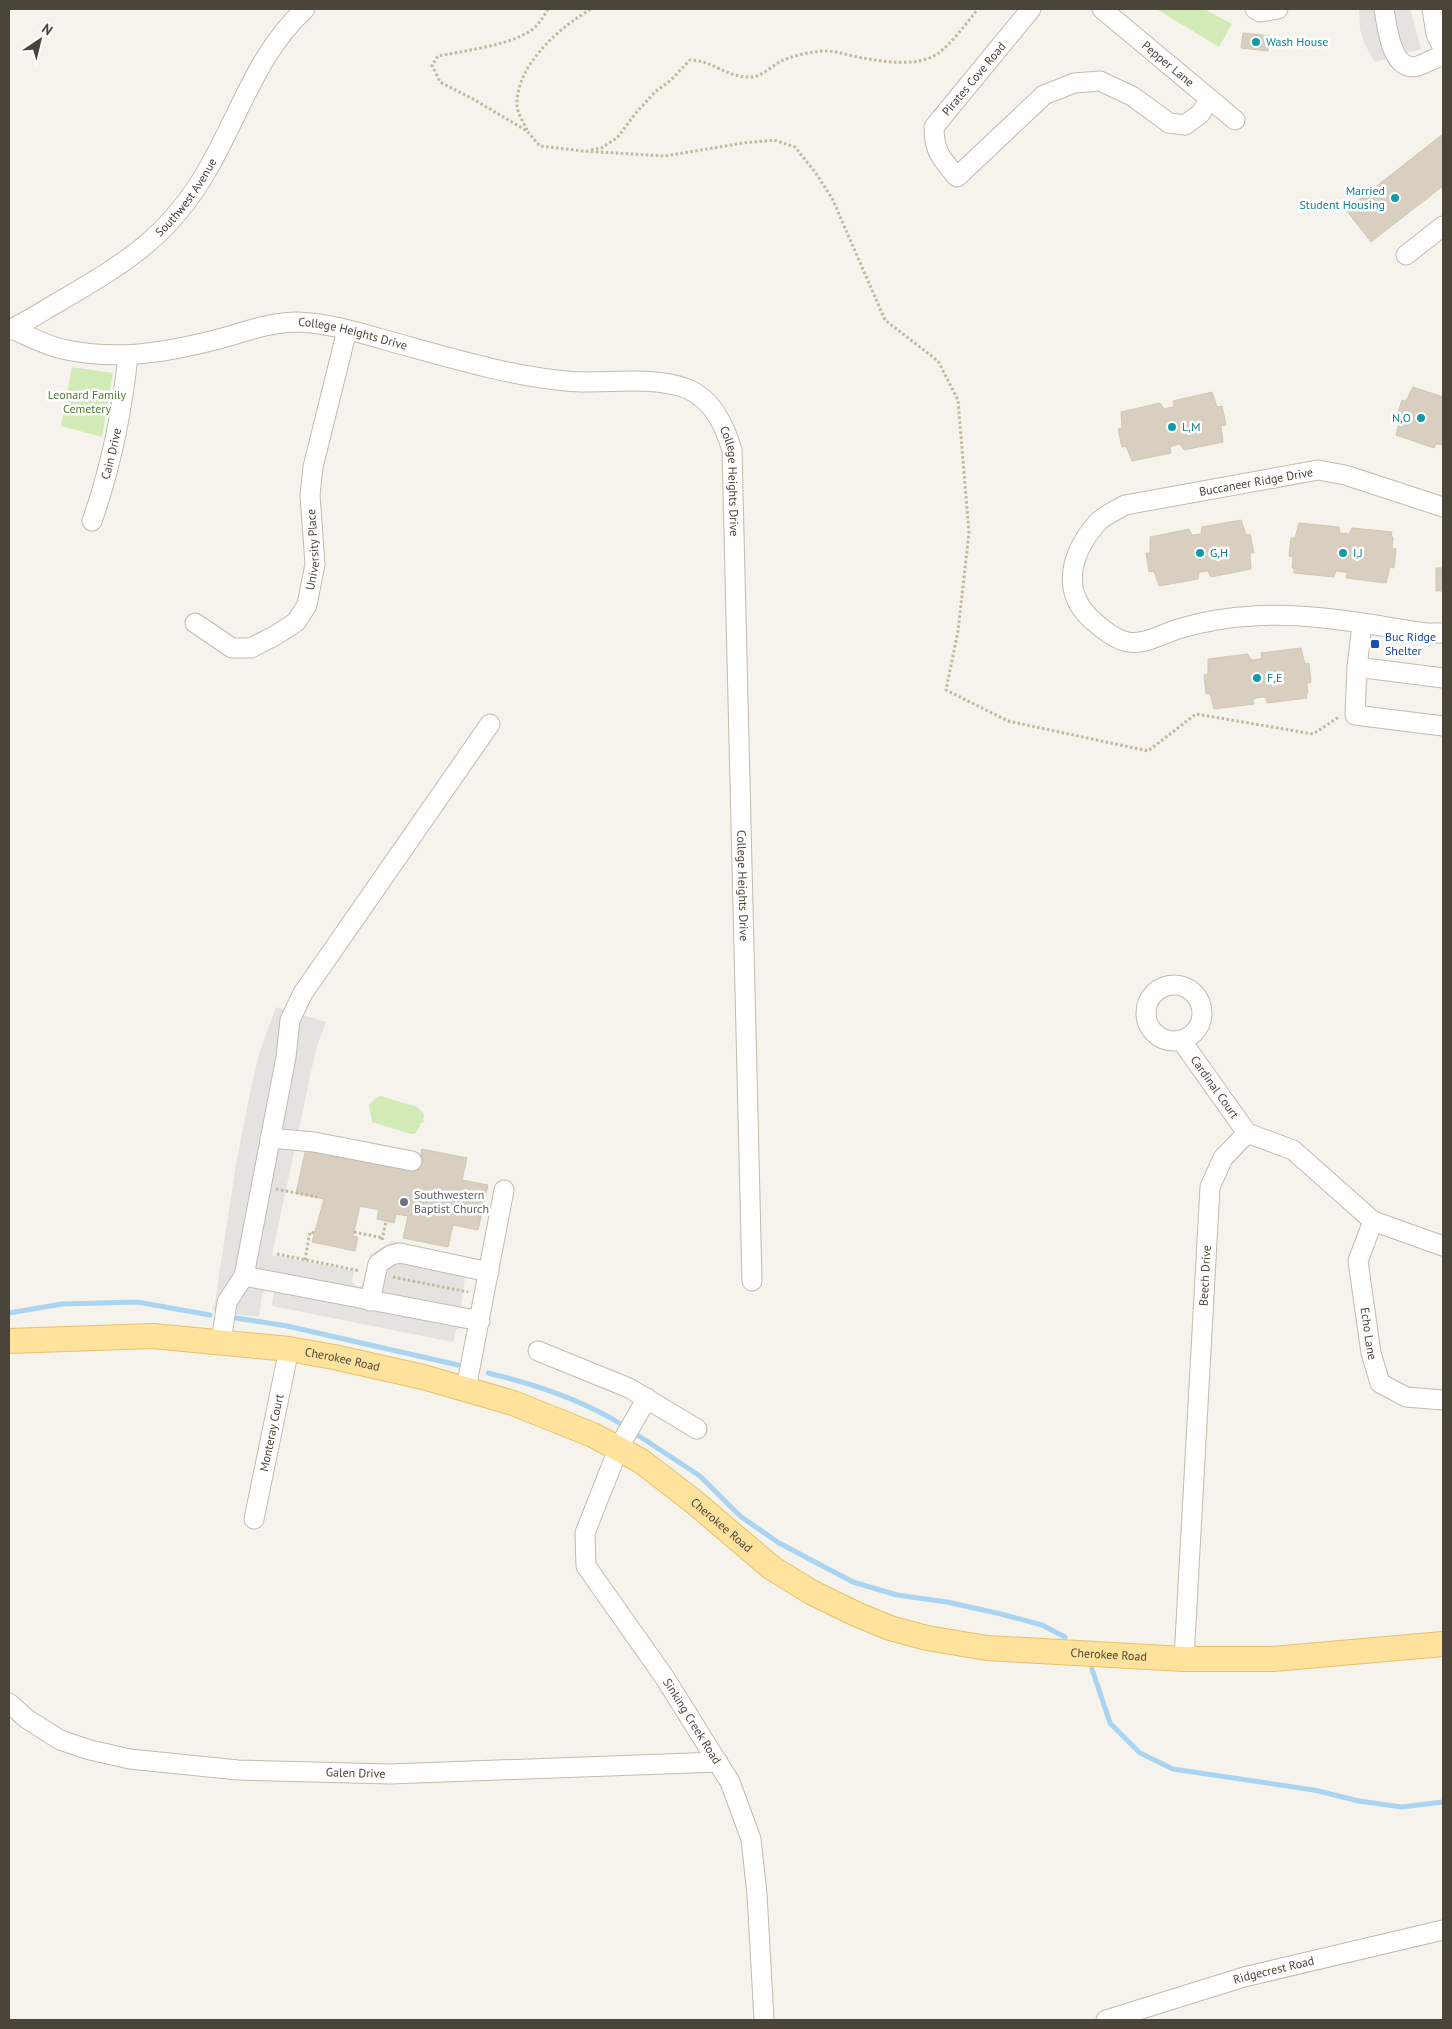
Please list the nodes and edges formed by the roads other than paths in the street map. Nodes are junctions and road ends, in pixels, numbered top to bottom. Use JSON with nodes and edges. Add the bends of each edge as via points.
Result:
{"nodes":[{"id":1,"x":305,"y":9,"type":"edge"},
{"id":2,"x":1031,"y":9,"type":"edge"},
{"id":3,"x":1102,"y":9,"type":"edge"},
{"id":4,"x":1255,"y":9,"type":"edge"},
{"id":5,"x":1278,"y":9,"type":"edge"},
{"id":6,"x":1384,"y":9,"type":"edge"},
{"id":7,"x":1432,"y":9,"type":"edge"},
{"id":8,"x":1443,"y":48,"type":"edge"},
{"id":9,"x":1443,"y":55,"type":"edge"},
{"id":10,"x":1210,"y":99,"type":"junction"},
{"id":11,"x":1235,"y":120,"type":"dead end"},
{"id":12,"x":1443,"y":226,"type":"edge"},
{"id":13,"x":1406,"y":255,"type":"dead end"},
{"id":14,"x":10,"y":329,"type":"edge"},
{"id":15,"x":347,"y":330,"type":"junction"},
{"id":16,"x":128,"y":356,"type":"junction"},
{"id":17,"x":1443,"y":506,"type":"edge"},
{"id":18,"x":92,"y":521,"type":"dead end"},
{"id":19,"x":195,"y":623,"type":"dead end"},
{"id":20,"x":1362,"y":624,"type":"junction"},
{"id":21,"x":1443,"y":633,"type":"edge"},
{"id":22,"x":1357,"y":667,"type":"junction"},
{"id":23,"x":1443,"y":678,"type":"edge"},
{"id":24,"x":490,"y":724,"type":"dead end"},
{"id":25,"x":1443,"y":726,"type":"edge"},
{"id":26,"x":1181,"y":1040,"type":"dead end"},
{"id":27,"x":1246,"y":1134,"type":"junction"},
{"id":28,"x":270,"y":1138,"type":"junction"},
{"id":29,"x":412,"y":1161,"type":"dead end"},
{"id":30,"x":504,"y":1190,"type":"dead end"},
{"id":31,"x":1374,"y":1221,"type":"junction"},
{"id":32,"x":1443,"y":1246,"type":"edge"},
{"id":33,"x":489,"y":1272,"type":"junction"},
{"id":34,"x":244,"y":1276,"type":"junction"},
{"id":35,"x":752,"y":1281,"type":"dead end"},
{"id":36,"x":370,"y":1301,"type":"junction"},
{"id":37,"x":480,"y":1321,"type":"junction"},
{"id":38,"x":9,"y":1341,"type":"edge"},
{"id":39,"x":221,"y":1342,"type":"junction"},
{"id":40,"x":289,"y":1349,"type":"junction"},
{"id":41,"x":538,"y":1351,"type":"dead end"},
{"id":42,"x":466,"y":1389,"type":"junction"},
{"id":43,"x":647,"y":1398,"type":"junction"},
{"id":44,"x":1443,"y":1400,"type":"edge"},
{"id":45,"x":697,"y":1429,"type":"dead end"},
{"id":46,"x":619,"y":1447,"type":"junction"},
{"id":47,"x":254,"y":1519,"type":"dead end"},
{"id":48,"x":1443,"y":1644,"type":"edge"},
{"id":49,"x":1184,"y":1660,"type":"junction"},
{"id":50,"x":9,"y":1703,"type":"edge"},
{"id":51,"x":718,"y":1762,"type":"junction"},
{"id":52,"x":1443,"y":1930,"type":"edge"},
{"id":53,"x":764,"y":2020,"type":"edge"},
{"id":54,"x":1106,"y":2020,"type":"edge"}],
"edges":[{"from":1,"to":14,"type":"street","name":"Southwest Avenue","via":[[278,38],[261,65],[209,167],[176,216],[142,250]]},
{"from":2,"to":10,"type":"street","name":"Pirates Cove Road","via":[[934,126],[938,154],[958,177],[1044,96],[1074,83],[1100,81],[1132,96],[1170,123],[1185,126],[1200,114]]},
{"from":3,"to":10,"type":"street","name":"Pepper Lane"},
{"from":4,"to":5,"type":"street","via":[[1260,12]]},
{"from":6,"to":9,"type":"street","via":[[1398,60],[1406,66],[1416,66]]},
{"from":7,"to":8,"type":"street","via":[[1436,34]]},
{"from":10,"to":11,"type":"street","name":"Pepper Lane"},
{"from":12,"to":13,"type":"street"},
{"from":14,"to":16,"type":"street","name":"College Heights Drive","via":[[61,349]]},
{"from":15,"to":16,"type":"street","name":"College Heights Drive","via":[[298,322],[274,324],[160,353]]},
{"from":15,"to":19,"type":"street","name":"University Place","via":[[313,467],[310,495],[315,564],[307,605],[296,622],[251,648],[232,648]]},
{"from":15,"to":35,"type":"street","name":"College Heights Drive","via":[[497,370],[556,380],[665,382],[698,394],[725,427],[732,450]]},
{"from":16,"to":18,"type":"street","name":"Cain Drive","via":[[119,422]]},
{"from":17,"to":20,"type":"street","name":"Buccaneer Ridge Drive","via":[[1345,474],[1318,470],[1125,505],[1098,522],[1076,557],[1071,580],[1082,611],[1126,642],[1140,643],[1178,629],[1253,616],[1317,618]]},
{"from":20,"to":21,"type":"street"},
{"from":20,"to":22,"type":"street"},
{"from":22,"to":23,"type":"street"},
{"from":22,"to":25,"type":"street","via":[[1348,715]]},
{"from":24,"to":28,"type":"street","via":[[303,993],[290,1020]]},
{"from":26,"to":27,"type":"street","name":"Cardinal Court"},
{"from":27,"to":31,"type":"street","via":[[1293,1150]]},
{"from":27,"to":49,"type":"street","name":"Beech Drive","via":[[1223,1158],[1210,1187]]},
{"from":28,"to":29,"type":"street","via":[[314,1142]]},
{"from":28,"to":34,"type":"street"},
{"from":30,"to":33,"type":"street"},
{"from":31,"to":32,"type":"street"},
{"from":31,"to":44,"type":"street","name":"Echo Lane","via":[[1358,1261],[1371,1353],[1380,1383],[1406,1397]]},
{"from":33,"to":36,"type":"street","via":[[400,1253],[391,1255],[378,1264]]},
{"from":33,"to":37,"type":"street"},
{"from":34,"to":36,"type":"street"},
{"from":34,"to":39,"type":"street","via":[[227,1302]]},
{"from":36,"to":37,"type":"street"},
{"from":37,"to":42,"type":"street"},
{"from":38,"to":39,"type":"main road","name":"Cherokee Road","via":[[153,1336]]},
{"from":39,"to":40,"type":"main road","name":"Cherokee Road"},
{"from":40,"to":42,"type":"main road","name":"Cherokee Road","via":[[387,1368]]},
{"from":40,"to":47,"type":"street","name":"Monteray Court"},
{"from":41,"to":43,"type":"street"},
{"from":42,"to":46,"type":"main road","name":"Cherokee Road","via":[[541,1413]]},
{"from":43,"to":45,"type":"street"},
{"from":43,"to":46,"type":"street","name":"Sinking Creek Road"},
{"from":46,"to":49,"type":"main road","name":"Cherokee Road","via":[[666,1479],[772,1568],[834,1604],[890,1628],[987,1648]]},
{"from":46,"to":51,"type":"street","name":"Sinking Creek Road","via":[[584,1534],[586,1566],[665,1678]]},
{"from":48,"to":49,"type":"main road","name":"Cherokee Road","via":[[1273,1659]]},
{"from":50,"to":51,"type":"street","name":"Galen Drive","via":[[27,1720],[60,1740],[90,1750],[130,1759],[228,1769],[390,1774]]},
{"from":51,"to":53,"type":"street","name":"Sinking Creek Road","via":[[730,1782],[751,1839]]},
{"from":52,"to":54,"type":"street","name":"Ridgecrest Road","via":[[1244,1977]]}]}
